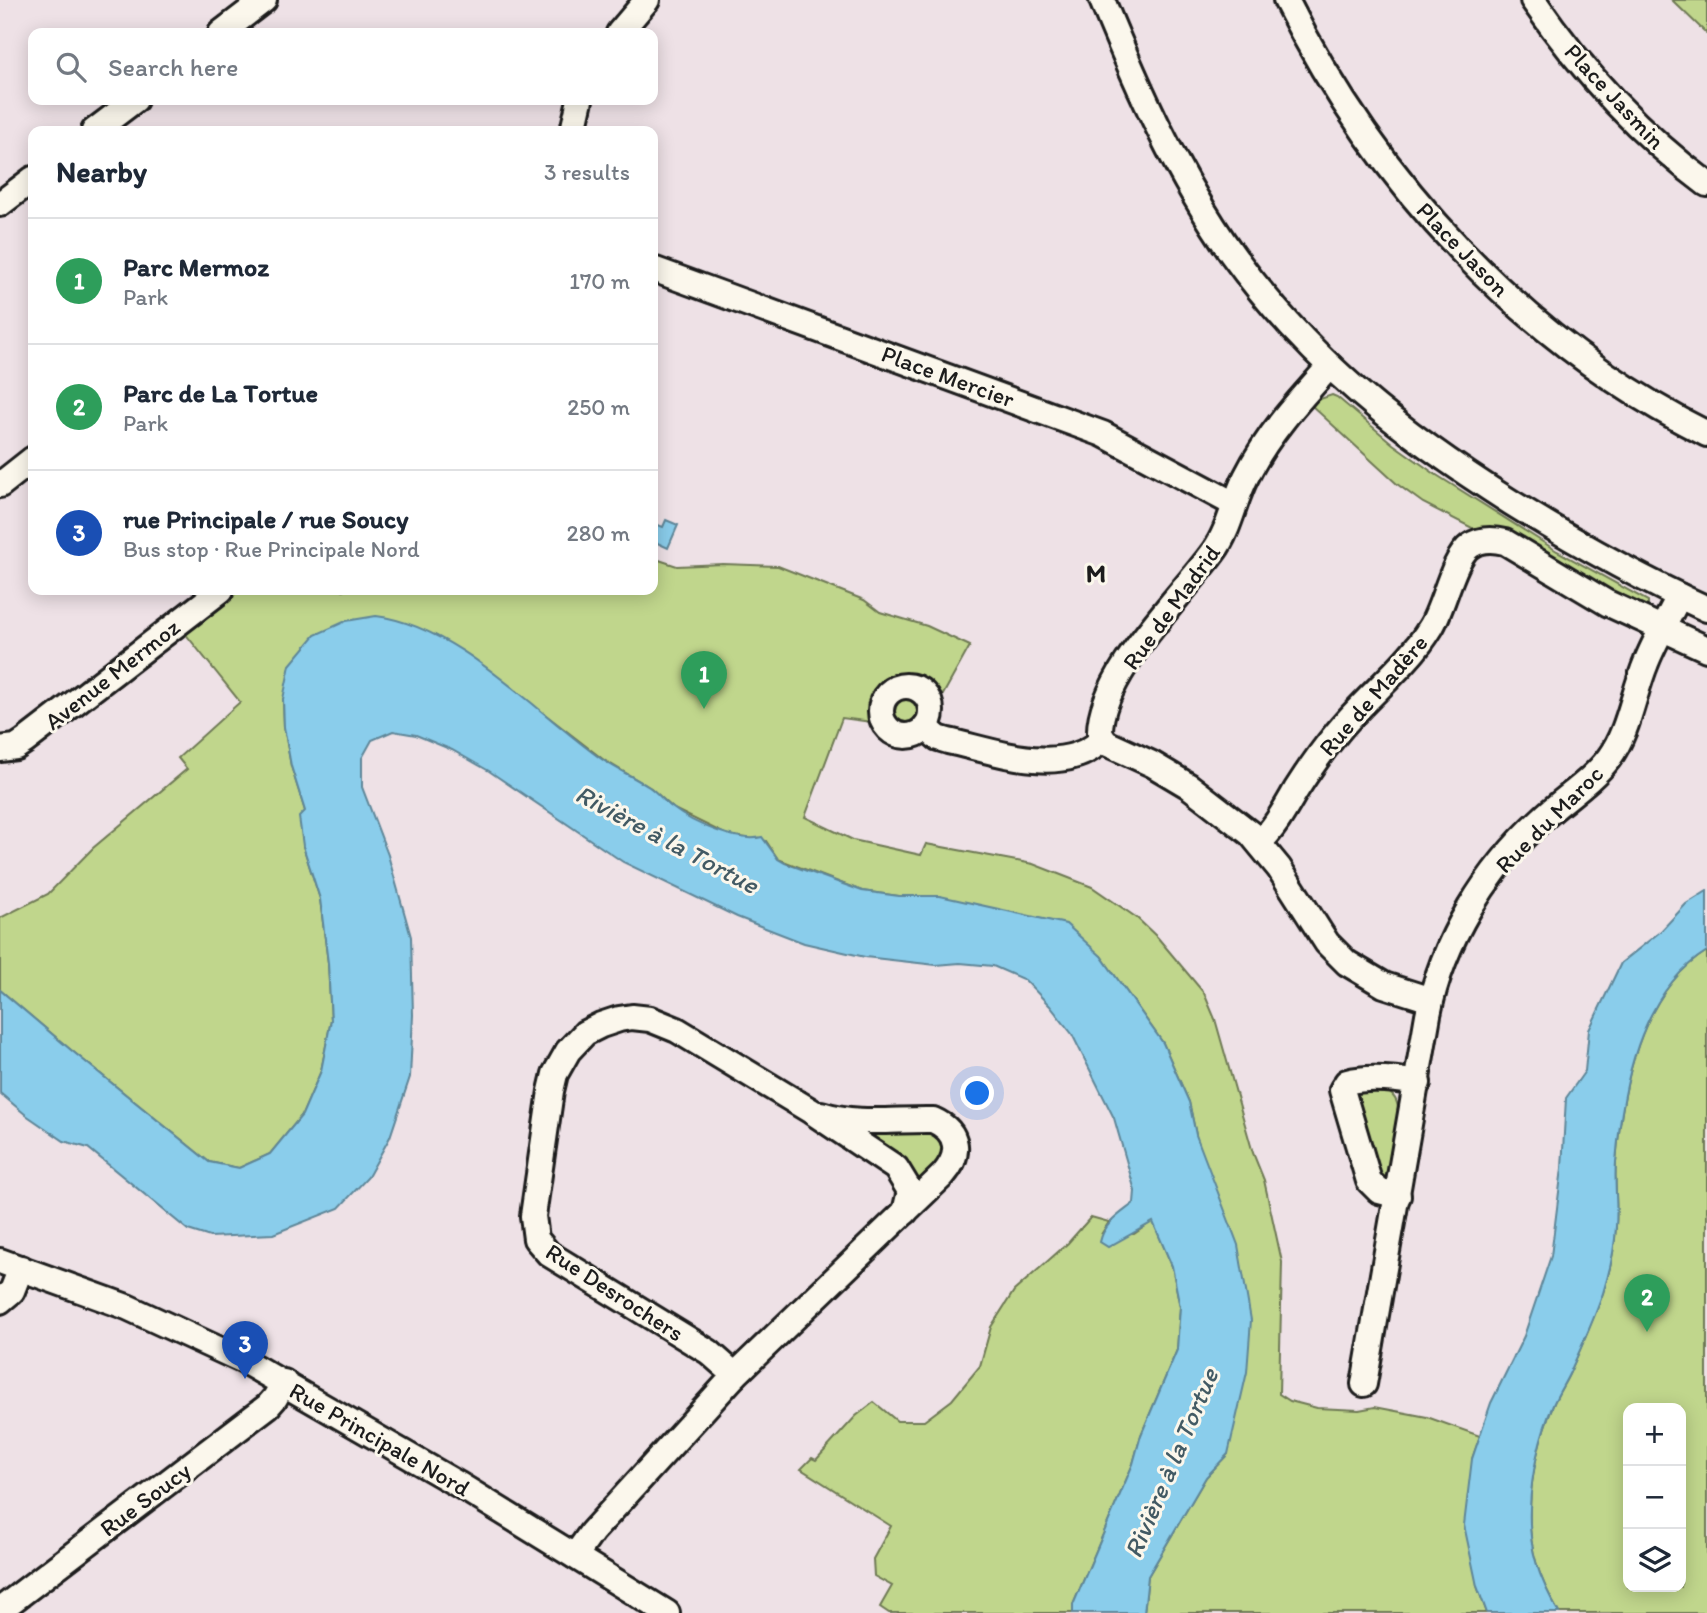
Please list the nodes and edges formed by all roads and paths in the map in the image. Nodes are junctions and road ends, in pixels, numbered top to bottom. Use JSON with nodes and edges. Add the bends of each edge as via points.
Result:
{"nodes":[{"id":1,"x":264,"y":0,"type":"edge"},
{"id":2,"x":1102,"y":0,"type":"edge"},
{"id":3,"x":1286,"y":0,"type":"edge"},
{"id":4,"x":1532,"y":0,"type":"edge"},
{"id":5,"x":634,"y":5,"type":"edge"},
{"id":6,"x":228,"y":28,"type":"edge"},
{"id":7,"x":622,"y":28,"type":"edge"},
{"id":8,"x":128,"y":105,"type":"edge"},
{"id":9,"x":579,"y":105,"type":"edge"},
{"id":10,"x":101,"y":126,"type":"edge"},
{"id":11,"x":574,"y":126,"type":"edge"},
{"id":12,"x":28,"y":182,"type":"edge"},
{"id":13,"x":1707,"y":184,"type":"edge"},
{"id":14,"x":0,"y":204,"type":"edge"},
{"id":15,"x":658,"y":271,"type":"edge"},
{"id":16,"x":1329,"y":366,"type":"junction"},
{"id":17,"x":1707,"y":435,"type":"edge"},
{"id":18,"x":28,"y":463,"type":"edge"},
{"id":19,"x":0,"y":485,"type":"edge"},
{"id":20,"x":1234,"y":504,"type":"junction"},
{"id":21,"x":215,"y":595,"type":"edge"},
{"id":22,"x":1679,"y":596,"type":"junction"},
{"id":23,"x":1707,"y":609,"type":"edge"},
{"id":24,"x":1662,"y":630,"type":"junction"},
{"id":25,"x":1707,"y":649,"type":"edge"},
{"id":26,"x":925,"y":727,"type":"dead end"},
{"id":27,"x":1102,"y":740,"type":"junction"},
{"id":28,"x":0,"y":749,"type":"edge"},
{"id":29,"x":1259,"y":843,"type":"junction"},
{"id":30,"x":1431,"y":1000,"type":"junction"},
{"id":31,"x":1418,"y":1083,"type":"junction"},
{"id":32,"x":811,"y":1111,"type":"junction"},
{"id":33,"x":1398,"y":1196,"type":"junction"},
{"id":34,"x":905,"y":1212,"type":"junction"},
{"id":35,"x":11,"y":1265,"type":"edge"},
{"id":36,"x":0,"y":1301,"type":"edge"},
{"id":37,"x":735,"y":1375,"type":"junction"},
{"id":38,"x":284,"y":1382,"type":"junction"},
{"id":39,"x":1364,"y":1384,"type":"dead end"},
{"id":40,"x":575,"y":1556,"type":"junction"},
{"id":41,"x":0,"y":1610,"type":"edge"},
{"id":42,"x":667,"y":1613,"type":"edge"}],
"edges":[{"from":1,"to":6,"type":"street"},
{"from":2,"to":16,"type":"street","via":[[1154,119],[1204,212],[1255,284]]},
{"from":3,"to":17,"type":"street","name":"Place Jason","via":[[1362,130],[1456,246],[1564,344],[1639,396]]},
{"from":4,"to":13,"type":"street","name":"Place Jasmin","via":[[1621,110]]},
{"from":5,"to":7,"type":"street"},
{"from":8,"to":10,"type":"street"},
{"from":9,"to":11,"type":"street"},
{"from":12,"to":14,"type":"street"},
{"from":15,"to":20,"type":"street","name":"Place Mercier","via":[[1103,434]]},
{"from":16,"to":20,"type":"street","name":"Rue de Madrid","via":[[1272,432]]},
{"from":16,"to":22,"type":"street","via":[[1396,425],[1464,473],[1577,543]]},
{"from":18,"to":19,"type":"street"},
{"from":20,"to":27,"type":"street","name":"Rue de Madrid","via":[[1214,551],[1156,620],[1116,683],[1102,711]]},
{"from":21,"to":28,"type":"street","name":"Avenue Mermoz","via":[[25,741]]},
{"from":22,"to":23,"type":"street"},
{"from":22,"to":24,"type":"street","name":"Rue du Maroc"},
{"from":24,"to":25,"type":"street","name":"Rue de Madère"},
{"from":24,"to":29,"type":"street","name":"Rue de Madère","via":[[1506,542],[1478,541],[1463,553],[1443,605],[1422,641],[1336,734]]},
{"from":24,"to":30,"type":"street","name":"Rue du Maroc","via":[[1615,748],[1497,868],[1462,922]]},
{"from":26,"to":27,"type":"street","via":[[948,741],[1049,761],[1082,752]]},
{"from":27,"to":29,"type":"street","via":[[1189,786]]},
{"from":29,"to":30,"type":"street","via":[[1327,943],[1347,963],[1384,985]]},
{"from":30,"to":31,"type":"street","name":"Rue du Maroc"},
{"from":31,"to":33,"type":"street","name":"Rue du Maroc"},
{"from":31,"to":33,"type":"street","via":[[1358,1080],[1347,1082],[1342,1090],[1369,1181],[1379,1191]]},
{"from":32,"to":34,"type":"street","name":"Rue Desrochers","via":[[896,1168],[910,1191]]},
{"from":32,"to":34,"type":"street","name":"Rue Desrochers","via":[[846,1120],[943,1125],[955,1145],[952,1165]]},
{"from":32,"to":37,"type":"street","name":"Rue Desrochers","via":[[677,1030],[649,1019],[619,1019],[585,1033],[555,1074],[533,1216],[536,1239],[549,1254],[709,1352]]},
{"from":33,"to":39,"type":"street","name":"Rue du Maroc"},
{"from":34,"to":37,"type":"street","name":"Rue Desrochers"},
{"from":35,"to":36,"type":"street","via":[[12,1291]]},
{"from":35,"to":38,"type":"street","name":"Rue Principale Nord","via":[[176,1328]]},
{"from":37,"to":40,"type":"street","name":"Rue Desrochers"},
{"from":38,"to":40,"type":"street","name":"Rue Principale Nord"},
{"from":38,"to":41,"type":"street","name":"Rue Soucy","via":[[268,1406]]},
{"from":40,"to":42,"type":"street","name":"Rue Principale Nord"}]}
